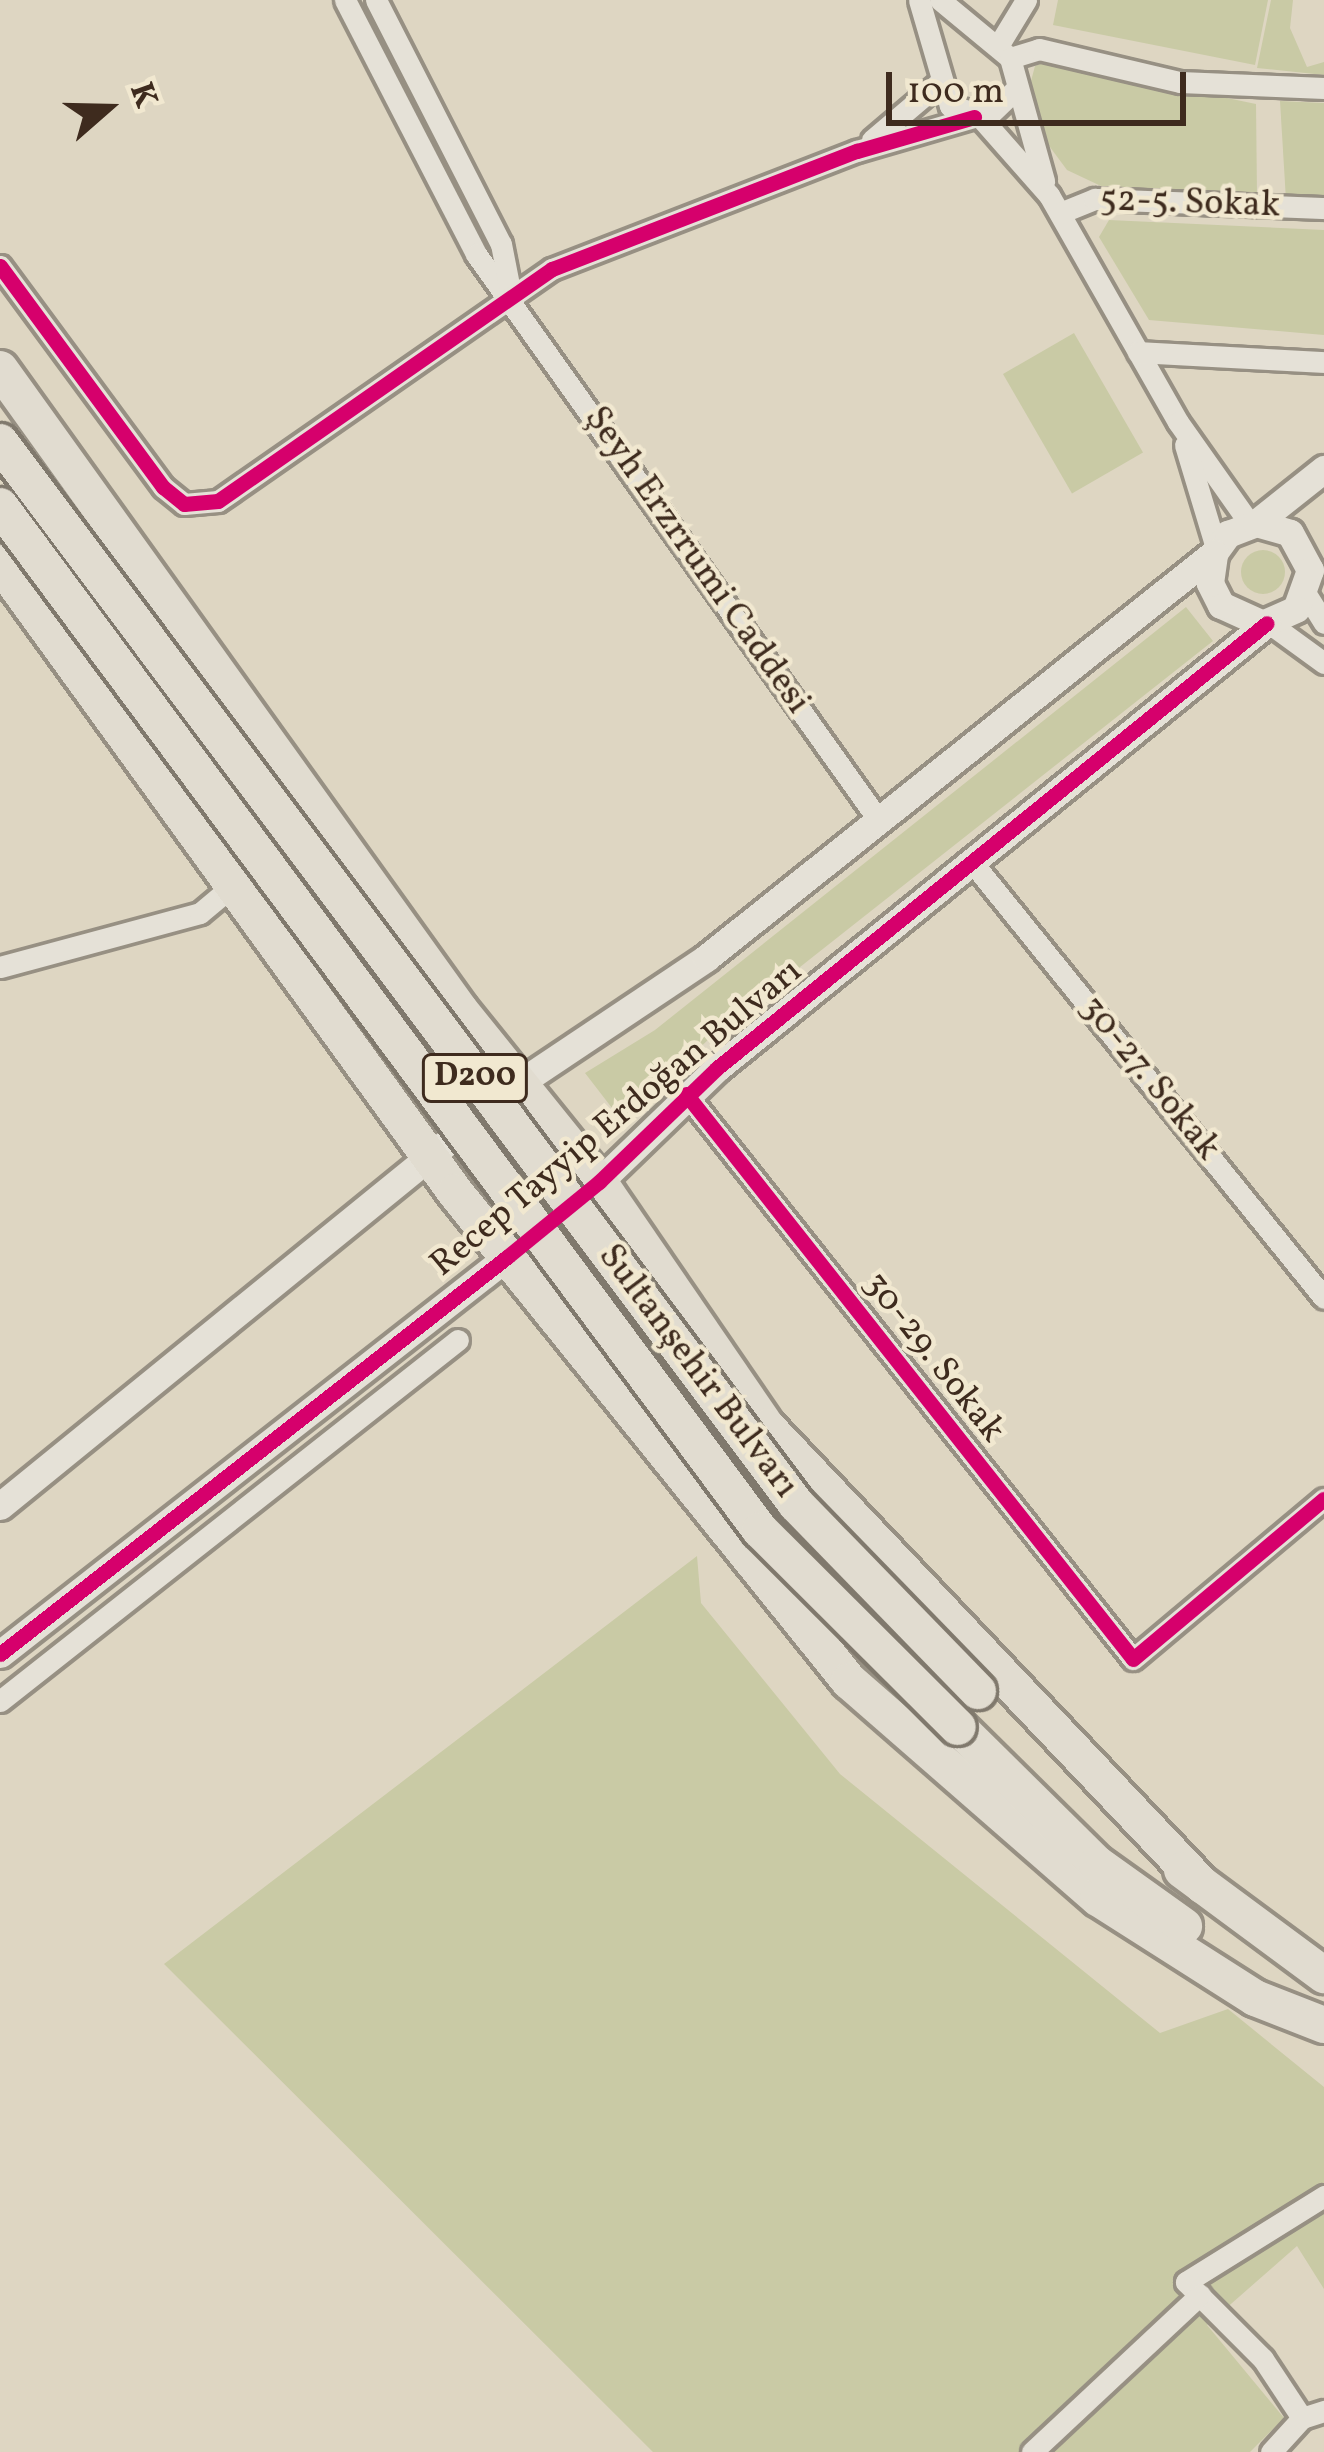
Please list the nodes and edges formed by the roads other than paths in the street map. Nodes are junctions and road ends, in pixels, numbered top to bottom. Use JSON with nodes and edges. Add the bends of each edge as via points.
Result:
{"nodes":[{"id":1,"x":345,"y":0,"type":"edge"},
{"id":2,"x":376,"y":0,"type":"edge"},
{"id":3,"x":919,"y":0,"type":"edge"},
{"id":4,"x":940,"y":0,"type":"edge"},
{"id":5,"x":1026,"y":0,"type":"edge"},
{"id":6,"x":996,"y":48,"type":"junction"},
{"id":7,"x":940,"y":75,"type":"junction"},
{"id":8,"x":1324,"y":88,"type":"edge"},
{"id":9,"x":1014,"y":91,"type":"junction"},
{"id":10,"x":977,"y":118,"type":"junction"},
{"id":11,"x":856,"y":151,"type":"junction"},
{"id":12,"x":1054,"y":204,"type":"junction"},
{"id":13,"x":1324,"y":208,"type":"edge"},
{"id":14,"x":0,"y":266,"type":"edge"},
{"id":15,"x":512,"y":300,"type":"junction"},
{"id":16,"x":1138,"y":352,"type":"junction"},
{"id":17,"x":1324,"y":362,"type":"edge"},
{"id":18,"x":0,"y":369,"type":"edge"},
{"id":19,"x":1178,"y":422,"type":"junction"},
{"id":20,"x":0,"y":442,"type":"edge"},
{"id":21,"x":1324,"y":469,"type":"edge"},
{"id":22,"x":0,"y":506,"type":"edge"},
{"id":23,"x":1253,"y":524,"type":"junction"},
{"id":24,"x":1215,"y":550,"type":"junction"},
{"id":25,"x":0,"y":563,"type":"edge"},
{"id":26,"x":1312,"y":587,"type":"edge"},
{"id":27,"x":1269,"y":623,"type":"junction"},
{"id":28,"x":1324,"y":623,"type":"edge"},
{"id":29,"x":1324,"y":663,"type":"edge"},
{"id":30,"x":880,"y":822,"type":"junction"},
{"id":31,"x":972,"y":862,"type":"junction"},
{"id":32,"x":236,"y":883,"type":"junction"},
{"id":33,"x":0,"y":967,"type":"edge"},
{"id":34,"x":521,"y":1082,"type":"junction"},
{"id":35,"x":686,"y":1094,"type":"junction"},
{"id":36,"x":432,"y":1157,"type":"junction"},
{"id":37,"x":599,"y":1182,"type":"junction"},
{"id":38,"x":508,"y":1257,"type":"junction"},
{"id":39,"x":1324,"y":1298,"type":"edge"},
{"id":40,"x":458,"y":1340,"type":"dead end"},
{"id":41,"x":1324,"y":1499,"type":"edge"},
{"id":42,"x":0,"y":1506,"type":"edge"},
{"id":43,"x":0,"y":1654,"type":"edge"},
{"id":44,"x":0,"y":1701,"type":"edge"},
{"id":45,"x":1202,"y":1885,"type":"junction"},
{"id":46,"x":1324,"y":1975,"type":"edge"},
{"id":47,"x":1324,"y":2025,"type":"edge"},
{"id":48,"x":1324,"y":2196,"type":"edge"},
{"id":49,"x":1200,"y":2296,"type":"junction"},
{"id":50,"x":1313,"y":2415,"type":"edge"},
{"id":51,"x":1032,"y":2452,"type":"edge"},
{"id":52,"x":1270,"y":2452,"type":"edge"}],
"edges":[{"from":1,"to":15,"type":"street","name":"Şeyh Erzrrumi Caddesi","via":[[476,254]]},
{"from":2,"to":15,"type":"street","name":"Şeyh Erzrrumi Caddesi","via":[[501,244]]},
{"from":3,"to":7,"type":"street"},
{"from":4,"to":6,"type":"street"},
{"from":5,"to":6,"type":"street"},
{"from":6,"to":7,"type":"street","via":[[954,49]]},
{"from":6,"to":8,"type":"street","via":[[1039,49],[1180,82]]},
{"from":6,"to":9,"type":"street"},
{"from":7,"to":10,"type":"street","via":[[950,106]]},
{"from":7,"to":11,"type":"street"},
{"from":9,"to":10,"type":"street","via":[[1001,109]]},
{"from":9,"to":12,"type":"street"},
{"from":10,"to":11,"type":"street"},
{"from":10,"to":12,"type":"street"},
{"from":11,"to":15,"type":"street","via":[[552,269]]},
{"from":12,"to":13,"type":"street","name":"52-5. Sokak"},
{"from":12,"to":16,"type":"street"},
{"from":14,"to":15,"type":"street","via":[[163,487],[184,504],[218,502]]},
{"from":15,"to":30,"type":"street","name":"Şeyh Erzrrumi Caddesi"},
{"from":16,"to":17,"type":"street"},
{"from":16,"to":19,"type":"street"},
{"from":18,"to":34,"type":"highway","via":[[460,1010]]},
{"from":19,"to":23,"type":"street"},
{"from":19,"to":24,"type":"street"},
{"from":20,"to":45,"type":"highway","name":"Sultanşehir Bulvarı","number":"D200","bridge":true,"via":[[796,1504],[978,1691],[1126,1828]]},
{"from":21,"to":23,"type":"street"},
{"from":22,"to":47,"type":"highway","name":"Sultanşehir Bulvarı","number":"D200","bridge":true,"via":[[760,1530],[1097,1864]]},
{"from":23,"to":24,"type":"street"},
{"from":23,"to":26,"type":"street","via":[[1299,542]]},
{"from":24,"to":27,"type":"street","via":[[1210,577],[1220,605],[1245,622]]},
{"from":24,"to":30,"type":"street","name":"Recep Tayyip Erdoğan Bulvarı"},
{"from":25,"to":32,"type":"highway"},
{"from":26,"to":27,"type":"street"},
{"from":26,"to":28,"type":"street"},
{"from":27,"to":29,"type":"street"},
{"from":27,"to":31,"type":"street","name":"Recep Tayyip Erdoğan Bulvarı"},
{"from":30,"to":34,"type":"street","name":"Recep Tayyip Erdoğan Bulvarı","via":[[706,958]]},
{"from":31,"to":35,"type":"street","name":"Recep Tayyip Erdoğan Bulvarı"},
{"from":31,"to":39,"type":"street","name":"30-27. Sokak"},
{"from":32,"to":33,"type":"street","via":[[200,913]]},
{"from":32,"to":36,"type":"highway"},
{"from":34,"to":36,"type":"street","name":"Recep Tayyip Erdoğan Bulvarı"},
{"from":34,"to":37,"type":"highway"},
{"from":35,"to":37,"type":"street","name":"Recep Tayyip Erdoğan Bulvarı"},
{"from":35,"to":41,"type":"street","name":"30-29. Sokak","via":[[1133,1659]]},
{"from":36,"to":38,"type":"highway"},
{"from":36,"to":42,"type":"street","name":"Recep Tayyip Erdoğan Bulvarı"},
{"from":37,"to":38,"type":"street","name":"Recep Tayyip Erdoğan Bulvarı"},
{"from":37,"to":45,"type":"highway","via":[[767,1427]]},
{"from":38,"to":43,"type":"street","name":"Recep Tayyip Erdoğan Bulvarı"},
{"from":38,"to":47,"type":"highway","via":[[849,1681],[1098,1898],[1256,1998]]},
{"from":40,"to":44,"type":"street"},
{"from":45,"to":46,"type":"highway","name":"Sultanşehir Bulvarı","number":"D200"},
{"from":48,"to":49,"type":"street","via":[[1186,2282]]},
{"from":49,"to":50,"type":"street"},
{"from":49,"to":51,"type":"street"},
{"from":50,"to":52,"type":"street"}]}
